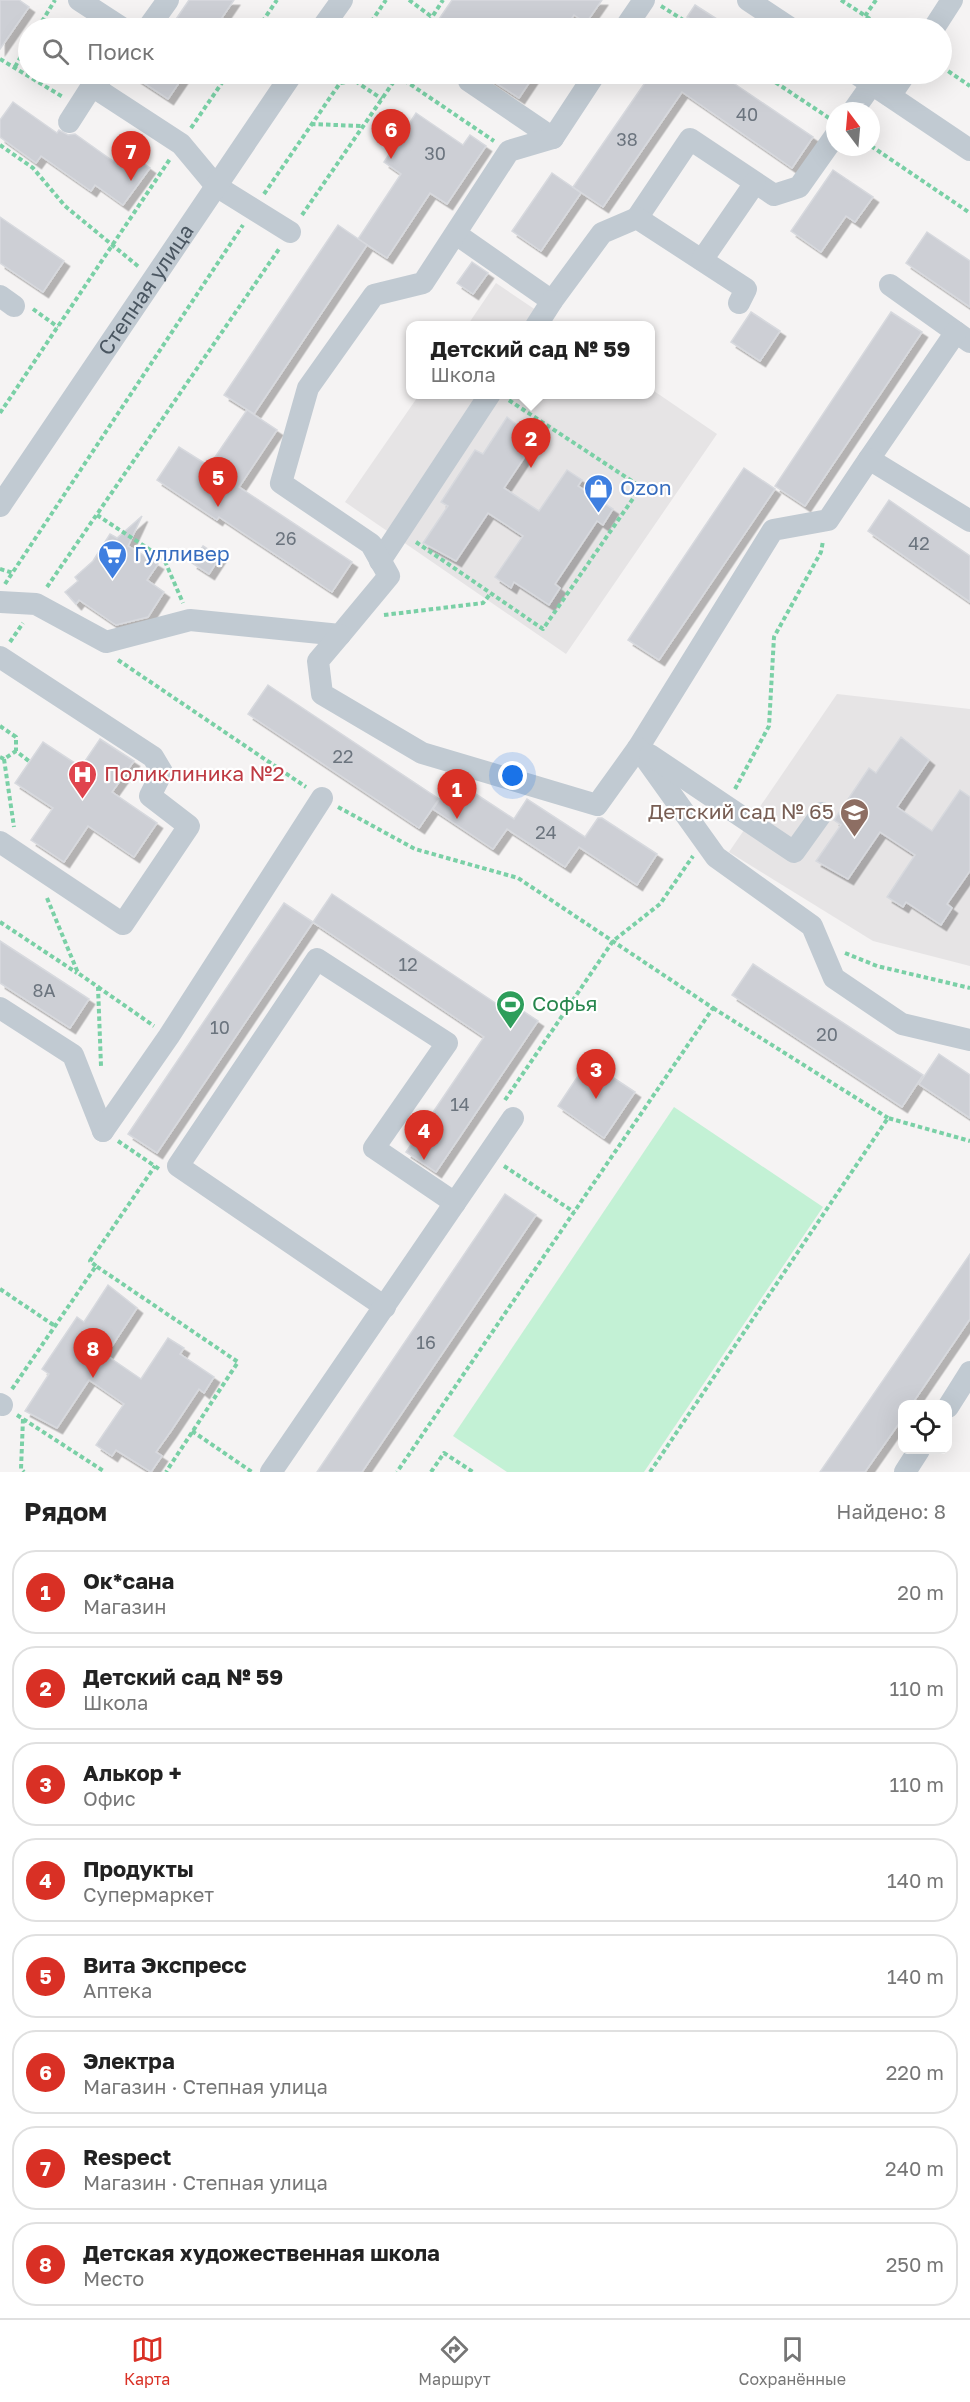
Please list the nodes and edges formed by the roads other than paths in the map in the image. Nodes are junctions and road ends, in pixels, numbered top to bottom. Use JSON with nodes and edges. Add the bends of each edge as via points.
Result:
{"nodes":[{"id":1,"x":79,"y":0,"type":"edge"},
{"id":2,"x":168,"y":0,"type":"edge"},
{"id":3,"x":342,"y":0,"type":"edge"},
{"id":4,"x":644,"y":0,"type":"edge"},
{"id":5,"x":748,"y":0,"type":"edge"},
{"id":6,"x":952,"y":0,"type":"edge"},
{"id":7,"x":107,"y":18,"type":"edge"},
{"id":8,"x":155,"y":18,"type":"edge"},
{"id":9,"x":329,"y":18,"type":"edge"},
{"id":10,"x":632,"y":18,"type":"edge"},
{"id":11,"x":775,"y":18,"type":"edge"},
{"id":12,"x":940,"y":18,"type":"edge"},
{"id":13,"x":96,"y":84,"type":"edge"},
{"id":14,"x":104,"y":84,"type":"edge"},
{"id":15,"x":285,"y":84,"type":"edge"},
{"id":16,"x":473,"y":84,"type":"edge"},
{"id":17,"x":588,"y":84,"type":"edge"},
{"id":18,"x":873,"y":85,"type":"edge"},
{"id":19,"x":860,"y":102,"type":"edge"},
{"id":20,"x":74,"y":115,"type":"road end"},
{"id":21,"x":553,"y":138,"type":"junction"},
{"id":22,"x":826,"y":149,"type":"edge"},
{"id":23,"x":970,"y":150,"type":"edge"},
{"id":24,"x":755,"y":183,"type":"junction"},
{"id":25,"x":216,"y":186,"type":"junction"},
{"id":26,"x":637,"y":218,"type":"junction"},
{"id":27,"x":290,"y":232,"type":"road end"},
{"id":28,"x":456,"y":234,"type":"junction"},
{"id":29,"x":702,"y":260,"type":"junction"},
{"id":30,"x":890,"y":285,"type":"dead end"},
{"id":31,"x":552,"y":301,"type":"junction"},
{"id":32,"x":739,"y":303,"type":"dead end"},
{"id":33,"x":539,"y":321,"type":"edge"},
{"id":34,"x":963,"y":337,"type":"edge"},
{"id":35,"x":487,"y":399,"type":"edge"},
{"id":36,"x":869,"y":459,"type":"junction"},
{"id":37,"x":0,"y":506,"type":"edge"},
{"id":38,"x":970,"y":521,"type":"edge"},
{"id":39,"x":380,"y":561,"type":"junction"},
{"id":40,"x":0,"y":602,"type":"edge"},
{"id":41,"x":347,"y":627,"type":"junction"},
{"id":42,"x":0,"y":657,"type":"edge"},
{"id":43,"x":639,"y":748,"type":"junction"},
{"id":44,"x":322,"y":798,"type":"road end"},
{"id":45,"x":822,"y":813,"type":"dead end"},
{"id":46,"x":0,"y":842,"type":"edge"},
{"id":47,"x":0,"y":1008,"type":"edge"},
{"id":48,"x":970,"y":1040,"type":"edge"},
{"id":49,"x":507,"y":1112,"type":"road end"},
{"id":50,"x":455,"y":1203,"type":"junction"},
{"id":51,"x":385,"y":1307,"type":"junction"},
{"id":52,"x":970,"y":1372,"type":"edge"},
{"id":53,"x":952,"y":1401,"type":"edge"},
{"id":54,"x":916,"y":1454,"type":"edge"},
{"id":55,"x":271,"y":1472,"type":"edge"},
{"id":56,"x":904,"y":1472,"type":"edge"}],
"edges":[{"from":1,"to":7,"type":"street"},
{"from":2,"to":8,"type":"street"},
{"from":3,"to":9,"type":"street"},
{"from":4,"to":10,"type":"street"},
{"from":5,"to":11,"type":"street"},
{"from":6,"to":12,"type":"street"},
{"from":13,"to":20,"type":"street"},
{"from":14,"to":25,"type":"street","via":[[181,144]]},
{"from":15,"to":25,"type":"street","name":"Степная улица"},
{"from":16,"to":21,"type":"street"},
{"from":17,"to":21,"type":"street"},
{"from":18,"to":19,"type":"street"},
{"from":18,"to":23,"type":"street"},
{"from":21,"to":28,"type":"street","via":[[509,151]]},
{"from":22,"to":24,"type":"street","via":[[799,187],[774,195]]},
{"from":24,"to":26,"type":"street","via":[[690,140]]},
{"from":24,"to":29,"type":"street"},
{"from":25,"to":27,"type":"street"},
{"from":25,"to":37,"type":"street","name":"Степная улица"},
{"from":26,"to":29,"type":"street"},
{"from":26,"to":31,"type":"street","via":[[602,233]]},
{"from":28,"to":31,"type":"street"},
{"from":28,"to":39,"type":"street","via":[[423,283],[374,295],[341,341],[309,388],[281,483],[371,544]]},
{"from":29,"to":32,"type":"street","via":[[746,289]]},
{"from":30,"to":34,"type":"street"},
{"from":31,"to":33,"type":"street"},
{"from":34,"to":36,"type":"street"},
{"from":35,"to":39,"type":"street"},
{"from":36,"to":38,"type":"street"},
{"from":36,"to":43,"type":"street","via":[[828,520],[773,530]]},
{"from":39,"to":41,"type":"street","via":[[389,576]]},
{"from":40,"to":41,"type":"street","via":[[36,604],[106,642],[190,620]]},
{"from":41,"to":43,"type":"street","via":[[318,661],[322,694],[422,753],[597,805]]},
{"from":42,"to":46,"type":"street","via":[[153,757],[162,772],[150,796],[189,826],[123,924]]},
{"from":43,"to":45,"type":"street","via":[[794,852]]},
{"from":43,"to":48,"type":"street","via":[[716,857],[812,927],[834,978],[902,1024]]},
{"from":44,"to":47,"type":"street","via":[[103,1131],[73,1055]]},
{"from":49,"to":50,"type":"street"},
{"from":50,"to":51,"type":"street"},
{"from":50,"to":51,"type":"street","via":[[374,1148],[447,1043],[317,958],[178,1166]]},
{"from":51,"to":55,"type":"street"},
{"from":52,"to":53,"type":"street"},
{"from":54,"to":56,"type":"street"}]}
